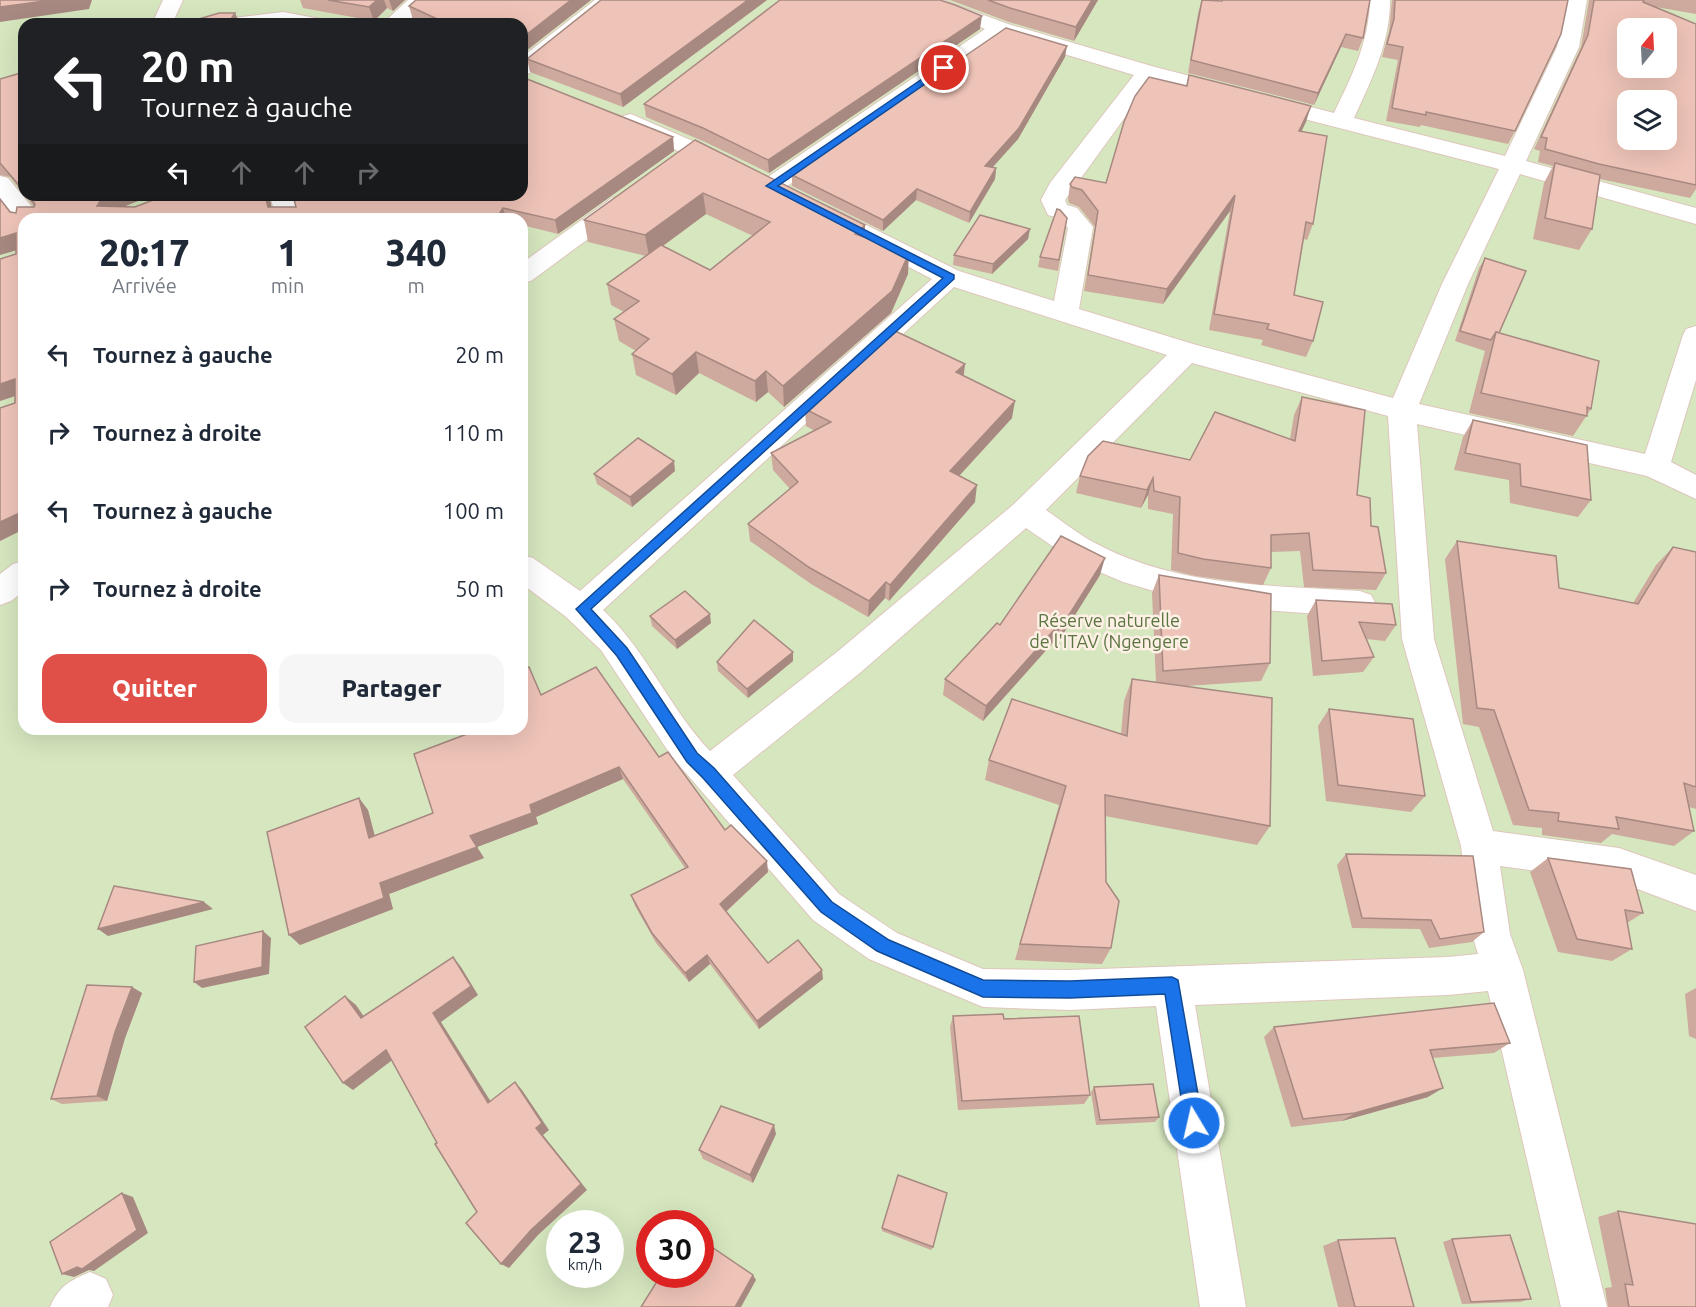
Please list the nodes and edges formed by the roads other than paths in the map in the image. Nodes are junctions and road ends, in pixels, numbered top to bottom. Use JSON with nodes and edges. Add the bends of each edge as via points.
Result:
{"nodes":[{"id":1,"x":173,"y":0,"type":"edge"},
{"id":2,"x":306,"y":0,"type":"edge"},
{"id":3,"x":421,"y":0,"type":"edge"},
{"id":4,"x":608,"y":0,"type":"edge"},
{"id":5,"x":921,"y":0,"type":"edge"},
{"id":6,"x":1380,"y":0,"type":"edge"},
{"id":7,"x":1577,"y":0,"type":"edge"},
{"id":8,"x":969,"y":6,"type":"edge"},
{"id":9,"x":165,"y":18,"type":"edge"},
{"id":10,"x":283,"y":18,"type":"edge"},
{"id":11,"x":399,"y":18,"type":"edge"},
{"id":12,"x":1001,"y":28,"type":"junction"},
{"id":13,"x":528,"y":63,"type":"edge"},
{"id":14,"x":1147,"y":72,"type":"junction"},
{"id":15,"x":644,"y":105,"type":"edge"},
{"id":16,"x":1342,"y":120,"type":"junction"},
{"id":17,"x":1513,"y":165,"type":"junction"},
{"id":18,"x":0,"y":183,"type":"edge"},
{"id":19,"x":638,"y":191,"type":"edge"},
{"id":20,"x":789,"y":195,"type":"junction"},
{"id":21,"x":25,"y":213,"type":"edge"},
{"id":22,"x":1696,"y":216,"type":"edge"},
{"id":23,"x":528,"y":271,"type":"edge"},
{"id":24,"x":950,"y":277,"type":"junction"},
{"id":25,"x":1065,"y":313,"type":"junction"},
{"id":26,"x":1696,"y":335,"type":"edge"},
{"id":27,"x":1187,"y":352,"type":"junction"},
{"id":28,"x":1402,"y":410,"type":"junction"},
{"id":29,"x":1655,"y":467,"type":"junction"},
{"id":30,"x":1696,"y":488,"type":"edge"},
{"id":31,"x":1024,"y":512,"type":"junction"},
{"id":32,"x":528,"y":571,"type":"edge"},
{"id":33,"x":18,"y":578,"type":"edge"},
{"id":34,"x":0,"y":592,"type":"edge"},
{"id":35,"x":1415,"y":607,"type":"junction"},
{"id":36,"x":582,"y":609,"type":"junction"},
{"id":37,"x":709,"y":773,"type":"junction"},
{"id":38,"x":1479,"y":846,"type":"junction"},
{"id":39,"x":1696,"y":893,"type":"edge"},
{"id":40,"x":1503,"y":970,"type":"junction"},
{"id":41,"x":1172,"y":985,"type":"junction"},
{"id":42,"x":1223,"y":1307,"type":"edge"},
{"id":43,"x":1584,"y":1307,"type":"edge"}],
"edges":[{"from":1,"to":9,"type":"street"},
{"from":2,"to":10,"type":"street"},
{"from":3,"to":11,"type":"street"},
{"from":4,"to":13,"type":"street"},
{"from":5,"to":8,"type":"street"},
{"from":6,"to":16,"type":"street","via":[[1376,42]]},
{"from":7,"to":17,"type":"street","via":[[1568,47]]},
{"from":8,"to":12,"type":"street"},
{"from":12,"to":14,"type":"street"},
{"from":12,"to":20,"type":"street"},
{"from":14,"to":16,"type":"street"},
{"from":14,"to":25,"type":"street","via":[[1053,200],[1057,210],[1068,213],[1081,228]]},
{"from":15,"to":20,"type":"street","via":[[621,117],[686,156]]},
{"from":16,"to":17,"type":"street"},
{"from":17,"to":22,"type":"street"},
{"from":17,"to":28,"type":"street","via":[[1455,284]]},
{"from":18,"to":21,"type":"street"},
{"from":19,"to":23,"type":"street"},
{"from":20,"to":24,"type":"street"},
{"from":24,"to":25,"type":"street"},
{"from":24,"to":36,"type":"street"},
{"from":25,"to":27,"type":"street"},
{"from":26,"to":29,"type":"street"},
{"from":27,"to":28,"type":"street"},
{"from":27,"to":31,"type":"street"},
{"from":28,"to":29,"type":"street"},
{"from":28,"to":35,"type":"street"},
{"from":29,"to":30,"type":"street"},
{"from":31,"to":35,"type":"street","via":[[1085,552],[1134,573],[1205,593]]},
{"from":31,"to":37,"type":"street","via":[[849,662]]},
{"from":32,"to":36,"type":"street"},
{"from":33,"to":34,"type":"street"},
{"from":35,"to":38,"type":"street","via":[[1418,639]]},
{"from":36,"to":37,"type":"street","via":[[622,652],[692,758]]},
{"from":37,"to":41,"type":"street","via":[[826,907],[883,946],[983,988],[1070,990]]},
{"from":38,"to":39,"type":"street","via":[[1619,864]]},
{"from":38,"to":40,"type":"street","via":[[1491,934]]},
{"from":40,"to":41,"type":"street","via":[[1448,976]]},
{"from":40,"to":43,"type":"street"},
{"from":41,"to":42,"type":"street"}]}
